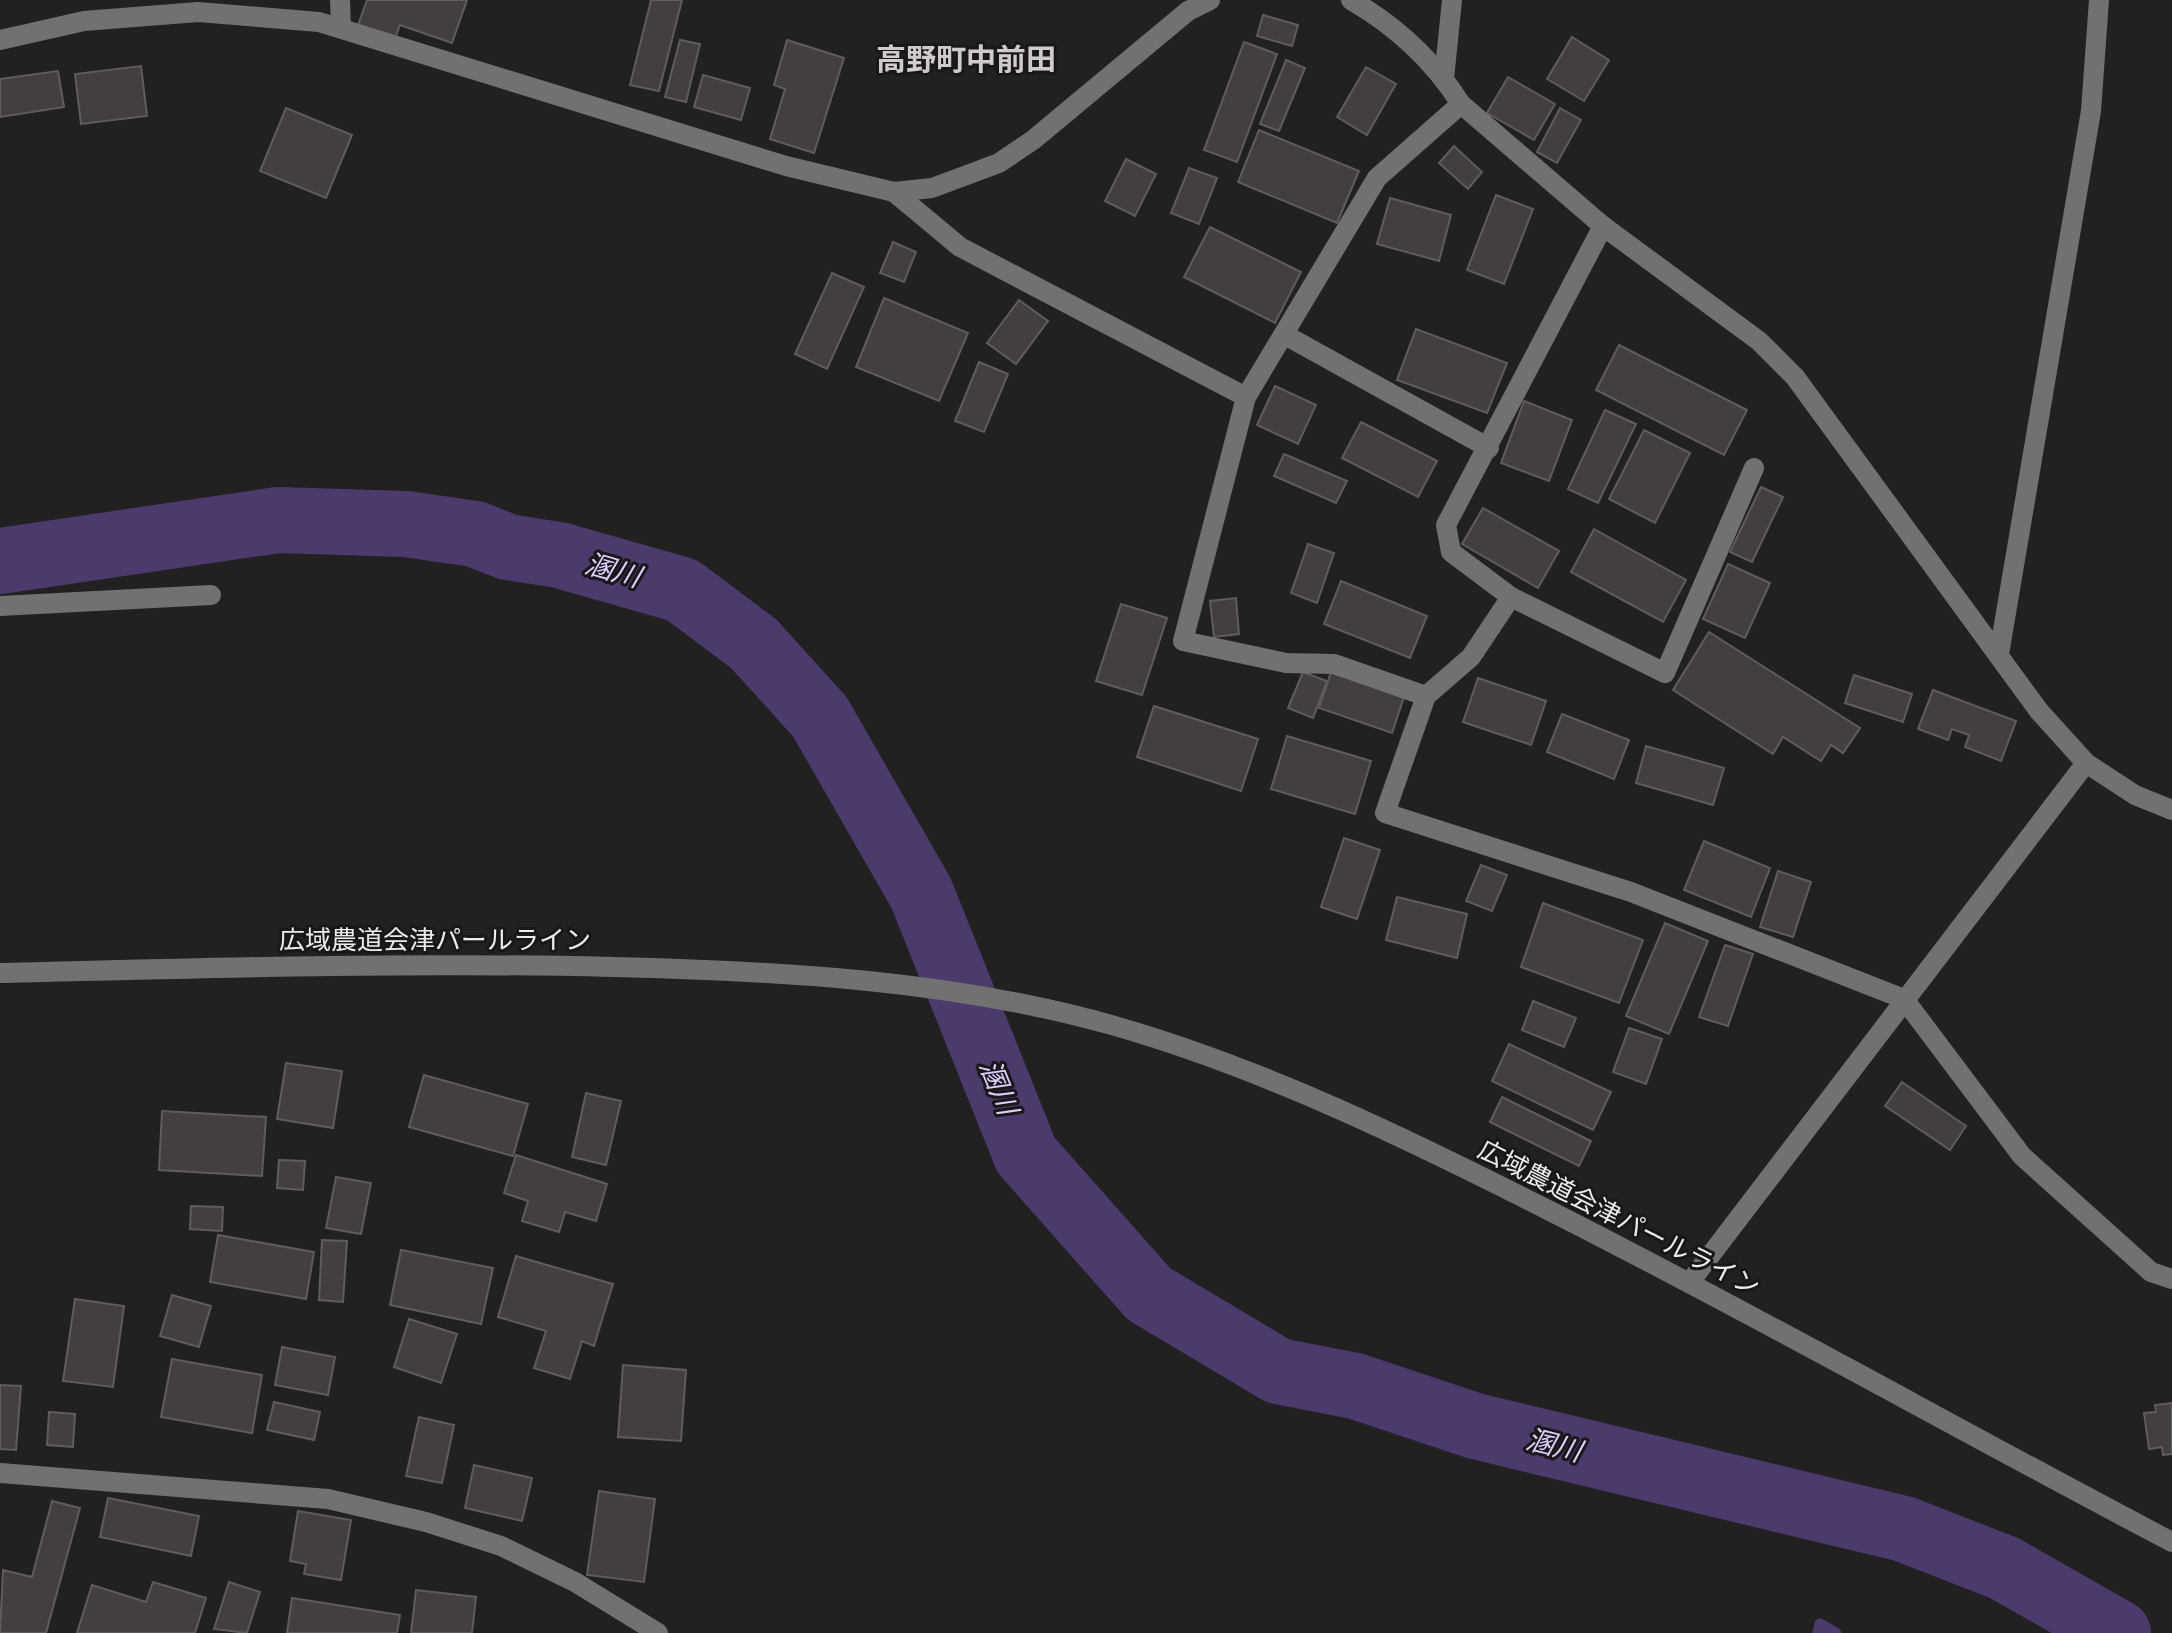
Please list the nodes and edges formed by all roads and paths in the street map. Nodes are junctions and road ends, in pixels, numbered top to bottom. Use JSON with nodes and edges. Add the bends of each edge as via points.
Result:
{"nodes":[{"id":1,"x":340,"y":0,"type":"edge"},
{"id":2,"x":1210,"y":0,"type":"edge"},
{"id":3,"x":1351,"y":0,"type":"edge"},
{"id":4,"x":1452,"y":0,"type":"edge"},
{"id":5,"x":2099,"y":0,"type":"edge"},
{"id":6,"x":341,"y":28,"type":"junction"},
{"id":7,"x":0,"y":40,"type":"edge"},
{"id":8,"x":1444,"y":79,"type":"junction"},
{"id":9,"x":1461,"y":104,"type":"junction"},
{"id":10,"x":894,"y":192,"type":"junction"},
{"id":11,"x":1603,"y":226,"type":"junction"},
{"id":12,"x":1285,"y":335,"type":"junction"},
{"id":13,"x":1246,"y":397,"type":"junction"},
{"id":14,"x":1489,"y":448,"type":"junction"},
{"id":15,"x":1754,"y":468,"type":"dead end"},
{"id":16,"x":211,"y":595,"type":"dead end"},
{"id":17,"x":1511,"y":597,"type":"junction"},
{"id":18,"x":0,"y":606,"type":"edge"},
{"id":19,"x":1999,"y":654,"type":"junction"},
{"id":20,"x":1426,"y":696,"type":"junction"},
{"id":21,"x":2086,"y":763,"type":"junction"},
{"id":22,"x":2172,"y":810,"type":"edge"},
{"id":23,"x":0,"y":973,"type":"edge"},
{"id":24,"x":1904,"y":999,"type":"junction"},
{"id":25,"x":2172,"y":1279,"type":"edge"},
{"id":26,"x":1690,"y":1282,"type":"junction"},
{"id":27,"x":0,"y":1473,"type":"edge"},
{"id":28,"x":2172,"y":1542,"type":"edge"},
{"id":29,"x":658,"y":1633,"type":"edge"}],
"edges":[{"from":1,"to":6,"type":"street"},
{"from":2,"to":10,"type":"street","via":[[1188,11],[999,163],[932,188]]},
{"from":3,"to":8,"type":"street","via":[[1407,39]]},
{"from":4,"to":8,"type":"street"},
{"from":5,"to":19,"type":"street","via":[[2091,111]]},
{"from":6,"to":7,"type":"street","via":[[198,12],[84,21]]},
{"from":6,"to":10,"type":"street","via":[[786,166]]},
{"from":8,"to":9,"type":"street"},
{"from":9,"to":11,"type":"street"},
{"from":9,"to":12,"type":"street","via":[[1377,178]]},
{"from":10,"to":13,"type":"street","via":[[960,247]]},
{"from":11,"to":14,"type":"street"},
{"from":11,"to":19,"type":"street","via":[[1759,341],[1795,377]]},
{"from":12,"to":13,"type":"street"},
{"from":12,"to":14,"type":"street"},
{"from":13,"to":20,"type":"street","via":[[1183,641],[1286,663],[1334,664]]},
{"from":14,"to":17,"type":"street","via":[[1446,525],[1451,552]]},
{"from":15,"to":17,"type":"street","via":[[1665,673]]},
{"from":16,"to":18,"type":"street"},
{"from":17,"to":20,"type":"street","via":[[1471,657]]},
{"from":19,"to":21,"type":"street","via":[[2039,711]]},
{"from":20,"to":24,"type":"street","via":[[1385,813],[1631,892]]},
{"from":21,"to":22,"type":"street","via":[[2135,795]]},
{"from":21,"to":24,"type":"street"},
{"from":23,"to":26,"type":"street","name":"広域農道会津パールライン","via":[[330,963],[736,970],[869,981],[1015,1004],[1115,1026],[1402,1137]]},
{"from":24,"to":25,"type":"street","via":[[2022,1156],[2151,1272]]},
{"from":24,"to":26,"type":"street"},
{"from":26,"to":28,"type":"street","name":"広域農道会津パールライン"},
{"from":27,"to":29,"type":"street","via":[[328,1499],[426,1522],[501,1546],[575,1582]]}]}
